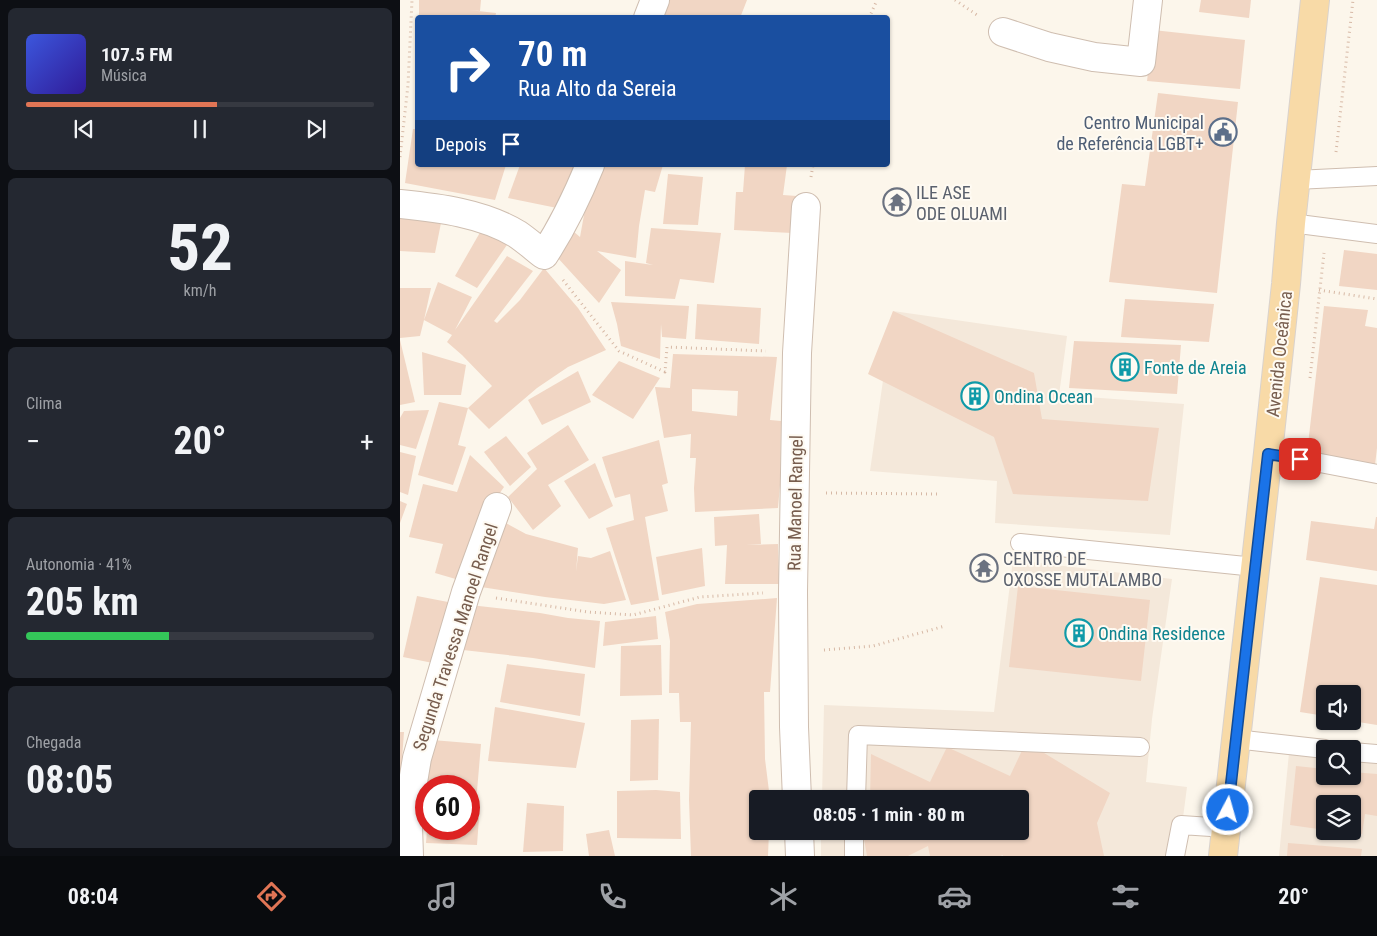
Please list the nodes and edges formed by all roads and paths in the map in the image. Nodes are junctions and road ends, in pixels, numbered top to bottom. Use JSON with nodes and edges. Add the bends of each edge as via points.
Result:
{"nodes":[{"id":1,"x":412,"y":0,"type":"edge"},
{"id":2,"x":655,"y":0,"type":"edge"},
{"id":3,"x":877,"y":0,"type":"edge"},
{"id":4,"x":1148,"y":0,"type":"edge"},
{"id":5,"x":1315,"y":0,"type":"edge"},
{"id":6,"x":649,"y":15,"type":"edge"},
{"id":7,"x":870,"y":15,"type":"edge"},
{"id":8,"x":1003,"y":32,"type":"dead end"},
{"id":9,"x":400,"y":157,"type":"edge"},
{"id":10,"x":589,"y":167,"type":"edge"},
{"id":11,"x":1377,"y":176,"type":"edge"},
{"id":12,"x":1296,"y":180,"type":"junction"},
{"id":13,"x":400,"y":204,"type":"edge"},
{"id":14,"x":806,"y":208,"type":"dead end"},
{"id":15,"x":1291,"y":223,"type":"junction"},
{"id":16,"x":1377,"y":234,"type":"edge"},
{"id":17,"x":544,"y":256,"type":"junction"},
{"id":18,"x":1286,"y":284,"type":"junction"},
{"id":19,"x":1377,"y":299,"type":"edge"},
{"id":20,"x":798,"y":353,"type":"junction"},
{"id":21,"x":1268,"y":454,"type":"junction"},
{"id":22,"x":1377,"y":474,"type":"edge"},
{"id":23,"x":796,"y":492,"type":"junction"},
{"id":24,"x":938,"y":494,"type":"dead end"},
{"id":25,"x":497,"y":507,"type":"dead end"},
{"id":26,"x":1020,"y":543,"type":"dead end"},
{"id":27,"x":1255,"y":567,"type":"junction"},
{"id":28,"x":466,"y":592,"type":"junction"},
{"id":29,"x":794,"y":592,"type":"junction"},
{"id":30,"x":945,"y":626,"type":"dead end"},
{"id":31,"x":794,"y":652,"type":"junction"},
{"id":32,"x":1235,"y":739,"type":"junction"},
{"id":33,"x":1140,"y":747,"type":"dead end"},
{"id":34,"x":1316,"y":748,"type":"edge"},
{"id":35,"x":1361,"y":753,"type":"edge"},
{"id":36,"x":1377,"y":754,"type":"edge"},
{"id":37,"x":797,"y":790,"type":"edge"},
{"id":38,"x":856,"y":790,"type":"edge"},
{"id":39,"x":1226,"y":828,"type":"junction"},
{"id":40,"x":799,"y":840,"type":"edge"},
{"id":41,"x":854,"y":840,"type":"edge"},
{"id":42,"x":408,"y":856,"type":"edge"},
{"id":43,"x":800,"y":856,"type":"edge"},
{"id":44,"x":854,"y":856,"type":"edge"},
{"id":45,"x":1176,"y":856,"type":"edge"},
{"id":46,"x":1223,"y":856,"type":"edge"}],
"edges":[{"from":1,"to":9,"type":"path"},
{"from":2,"to":6,"type":"street"},
{"from":3,"to":7,"type":"path"},
{"from":4,"to":8,"type":"street","via":[[1141,62],[1085,55]]},
{"from":5,"to":12,"type":"main road","name":"Avenida Oceânica"},
{"from":10,"to":17,"type":"street","via":[[561,229]]},
{"from":11,"to":12,"type":"lane"},
{"from":12,"to":15,"type":"main road","name":"Avenida Oceânica"},
{"from":13,"to":17,"type":"street","via":[[483,219],[518,234]]},
{"from":14,"to":20,"type":"street","name":"Rua Manoel Rangel"},
{"from":15,"to":16,"type":"lane"},
{"from":15,"to":18,"type":"main road","name":"Avenida Oceânica"},
{"from":17,"to":20,"type":"path","via":[[619,351],[665,372],[667,347]]},
{"from":18,"to":19,"type":"path"},
{"from":18,"to":21,"type":"main road","name":"Avenida Oceânica"},
{"from":20,"to":23,"type":"street","name":"Rua Manoel Rangel"},
{"from":21,"to":22,"type":"lane"},
{"from":21,"to":27,"type":"main road","name":"Avenida Oceânica"},
{"from":23,"to":24,"type":"path"},
{"from":23,"to":29,"type":"street","name":"Rua Manoel Rangel"},
{"from":25,"to":28,"type":"street","name":"Segunda Travessa Manoel Rangel"},
{"from":26,"to":27,"type":"lane"},
{"from":27,"to":32,"type":"main road","name":"Avenida Oceânica"},
{"from":28,"to":29,"type":"path","via":[[512,601],[632,615],[700,597]]},
{"from":28,"to":42,"type":"street","name":"Segunda Travessa Manoel Rangel","via":[[417,758],[408,826]]},
{"from":29,"to":31,"type":"street","name":"Rua Manoel Rangel"},
{"from":30,"to":31,"type":"path","via":[[874,646]]},
{"from":31,"to":37,"type":"street","name":"Rua Manoel Rangel"},
{"from":32,"to":34,"type":"lane"},
{"from":32,"to":39,"type":"main road","name":"Avenida Oceânica"},
{"from":33,"to":38,"type":"lane","via":[[858,735]]},
{"from":35,"to":36,"type":"lane"},
{"from":39,"to":45,"type":"lane","via":[[1181,825]]},
{"from":39,"to":46,"type":"main road","name":"Avenida Oceânica"},
{"from":40,"to":43,"type":"street"},
{"from":41,"to":44,"type":"lane"}]}
